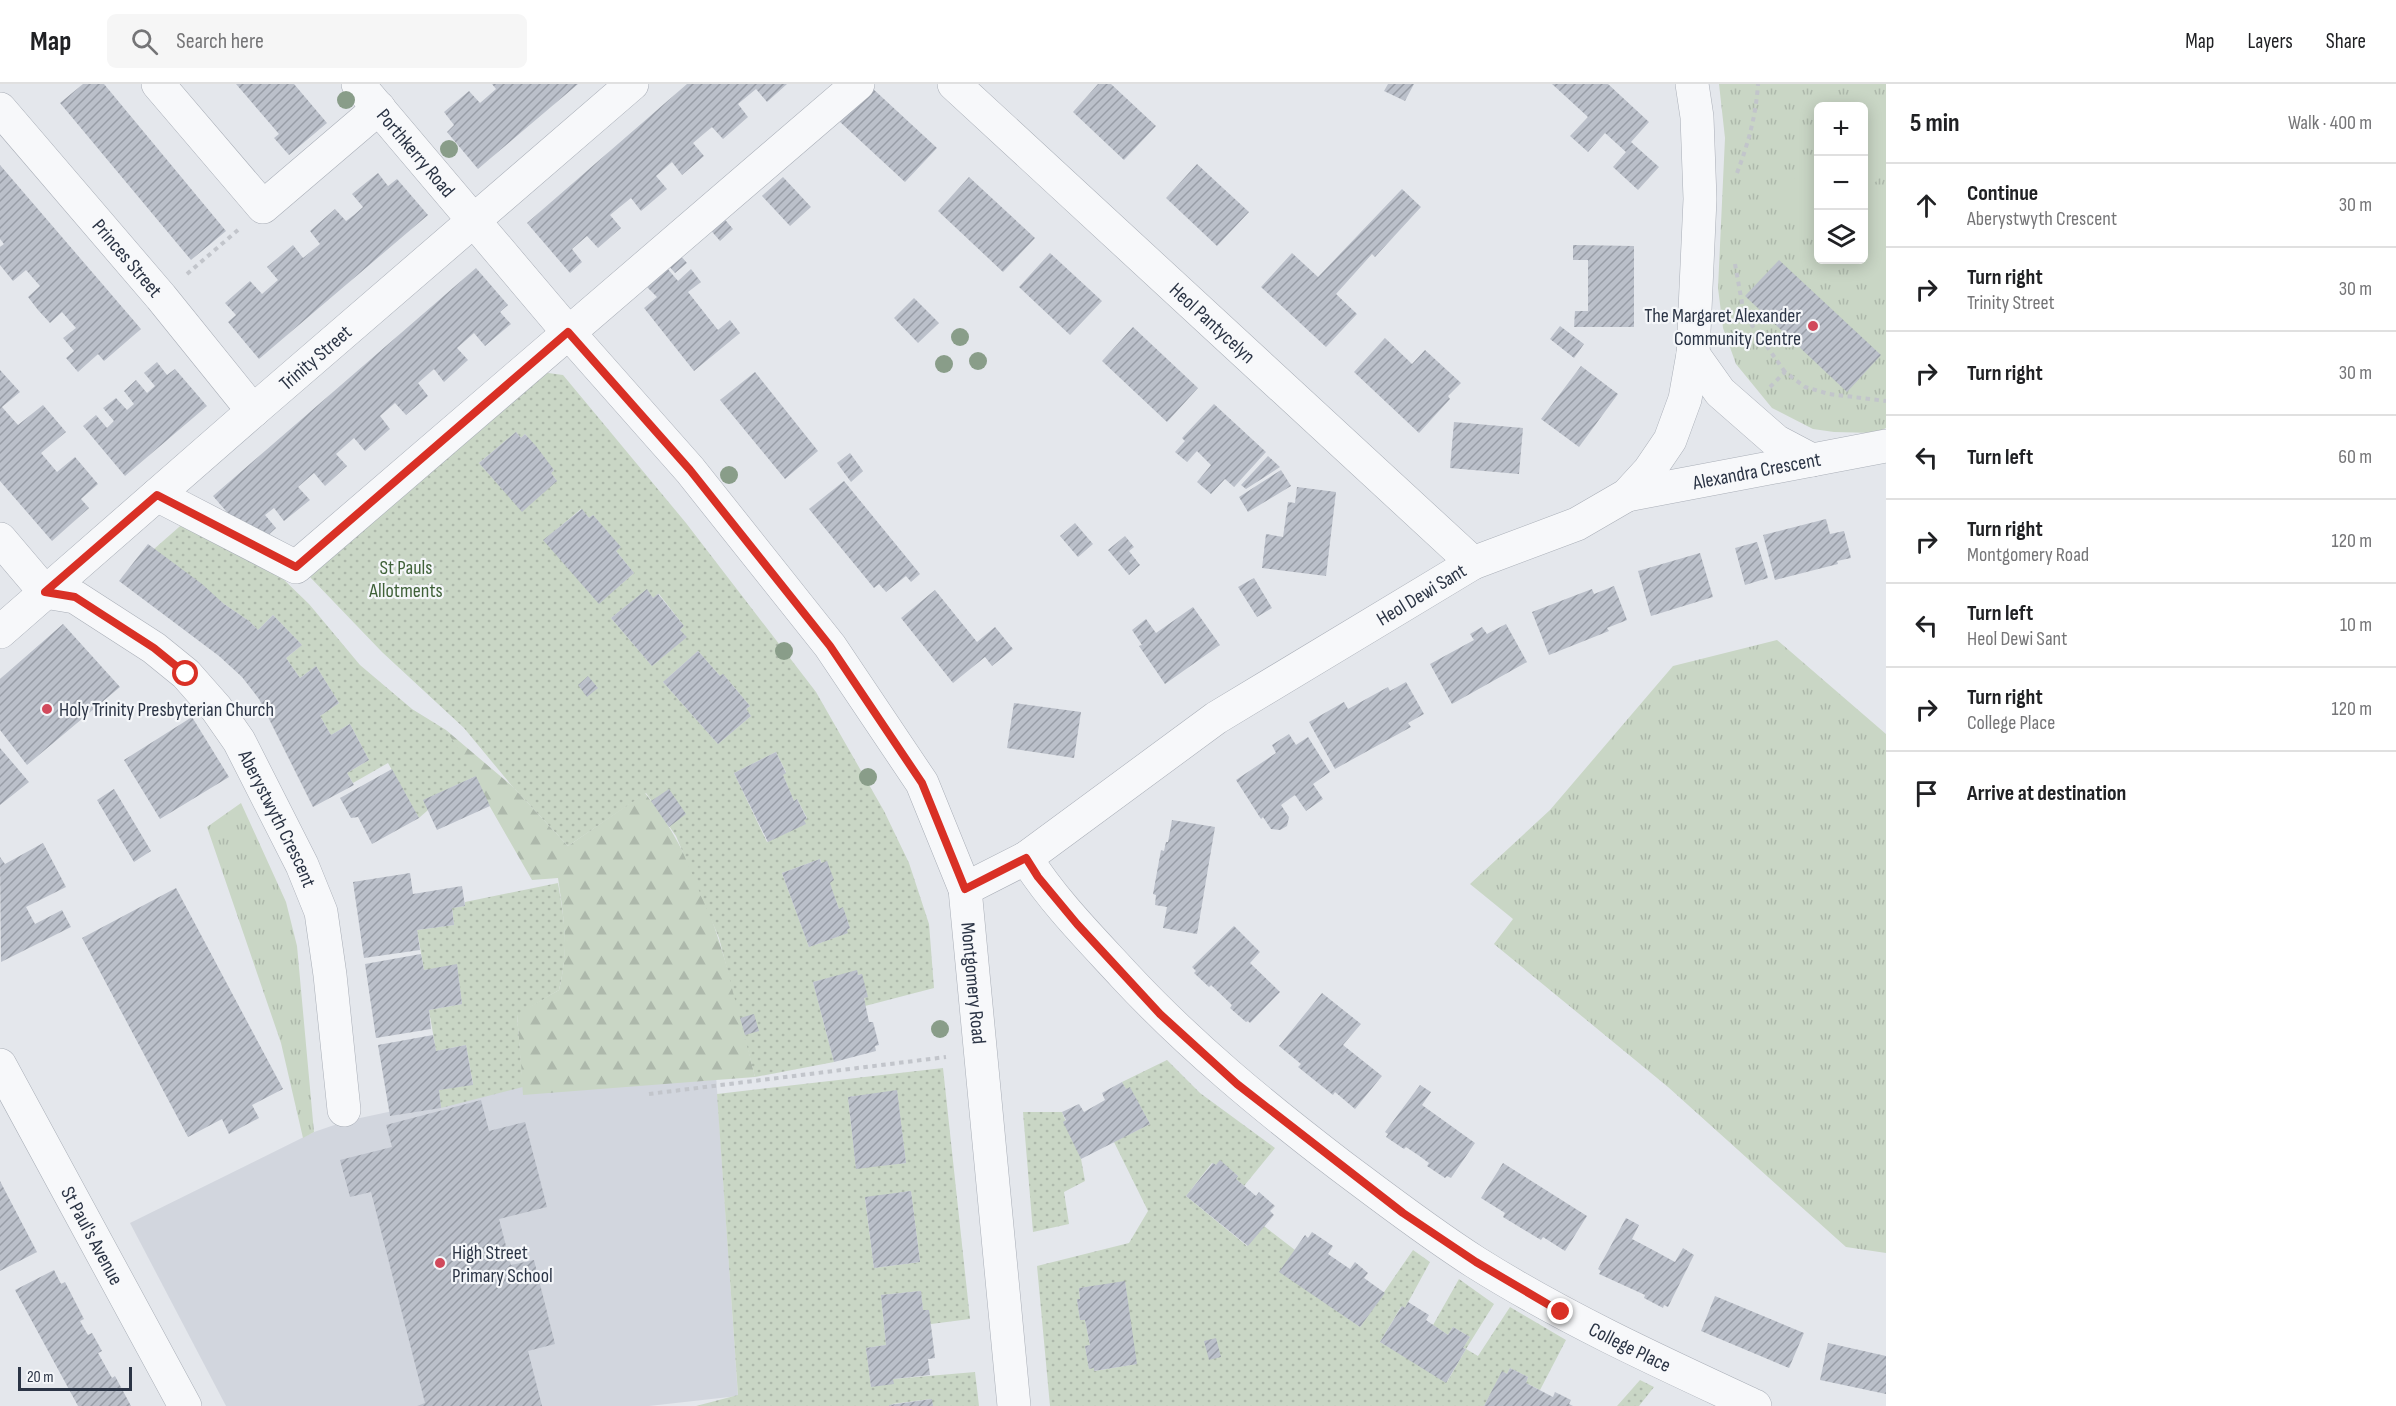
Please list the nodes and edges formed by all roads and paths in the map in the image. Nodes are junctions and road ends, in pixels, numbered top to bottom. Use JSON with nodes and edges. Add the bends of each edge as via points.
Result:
{"nodes":[{"id":1,"x":158,"y":84,"type":"edge"},
{"id":2,"x":632,"y":84,"type":"edge"},
{"id":3,"x":858,"y":84,"type":"edge"},
{"id":4,"x":954,"y":84,"type":"edge"},
{"id":5,"x":1692,"y":84,"type":"edge"},
{"id":6,"x":1758,"y":84,"type":"edge"},
{"id":7,"x":369,"y":96,"type":"edge"},
{"id":8,"x":0,"y":109,"type":"edge"},
{"id":9,"x":1736,"y":178,"type":"dead end"},
{"id":10,"x":263,"y":207,"type":"junction"},
{"id":11,"x":475,"y":221,"type":"junction"},
{"id":12,"x":1735,"y":256,"type":"dead end"},
{"id":13,"x":161,"y":297,"type":"junction"},
{"id":14,"x":568,"y":332,"type":"junction"},
{"id":15,"x":1693,"y":354,"type":"junction"},
{"id":16,"x":1785,"y":372,"type":"junction"},
{"id":17,"x":1886,"y":401,"type":"edge"},
{"id":18,"x":253,"y":411,"type":"junction"},
{"id":19,"x":1744,"y":413,"type":"junction"},
{"id":20,"x":1886,"y":446,"type":"edge"},
{"id":21,"x":1812,"y":460,"type":"junction"},
{"id":22,"x":157,"y":495,"type":"junction"},
{"id":23,"x":1627,"y":495,"type":"junction"},
{"id":24,"x":0,"y":539,"type":"edge"},
{"id":25,"x":1473,"y":563,"type":"junction"},
{"id":26,"x":45,"y":592,"type":"junction"},
{"id":27,"x":0,"y":632,"type":"edge"},
{"id":28,"x":1026,"y":858,"type":"junction"},
{"id":29,"x":965,"y":889,"type":"junction"},
{"id":30,"x":979,"y":1053,"type":"junction"},
{"id":31,"x":0,"y":1065,"type":"edge"},
{"id":32,"x":649,"y":1094,"type":"dead end"},
{"id":33,"x":344,"y":1110,"type":"dead end"},
{"id":34,"x":185,"y":1406,"type":"edge"},
{"id":35,"x":1014,"y":1406,"type":"edge"},
{"id":36,"x":1755,"y":1406,"type":"edge"}],
"edges":[{"from":1,"to":10,"type":"street"},
{"from":2,"to":11,"type":"street","name":"Trinity Street"},
{"from":3,"to":14,"type":"street"},
{"from":4,"to":25,"type":"street","name":"Heol Pantycelyn"},
{"from":5,"to":15,"type":"street","name":"Heol Dewi Sant","via":[[1700,199]]},
{"from":6,"to":9,"type":"path","via":[[1750,138]]},
{"from":7,"to":10,"type":"street"},
{"from":7,"to":11,"type":"street","name":"Porthkerry Road"},
{"from":8,"to":13,"type":"street","name":"Princes Street"},
{"from":10,"to":13,"type":"path"},
{"from":11,"to":14,"type":"street","name":"Montgomery Road"},
{"from":11,"to":18,"type":"street","name":"Trinity Street"},
{"from":12,"to":16,"type":"path","via":[[1744,314]]},
{"from":13,"to":18,"type":"street","name":"Princes Street"},
{"from":14,"to":22,"type":"street","via":[[296,567]]},
{"from":14,"to":29,"type":"street","name":"Montgomery Road","via":[[690,470],[830,646],[922,783]]},
{"from":15,"to":19,"type":"street","via":[[1719,392]]},
{"from":15,"to":23,"type":"street","name":"Heol Dewi Sant","via":[[1685,399],[1670,440]]},
{"from":16,"to":17,"type":"path","via":[[1805,387],[1829,394]]},
{"from":16,"to":19,"type":"path"},
{"from":18,"to":22,"type":"street","name":"Trinity Street"},
{"from":19,"to":21,"type":"street","via":[[1776,441]]},
{"from":20,"to":21,"type":"street","name":"Alexandra Crescent"},
{"from":21,"to":23,"type":"street","name":"Alexandra Crescent"},
{"from":22,"to":26,"type":"street","name":"Trinity Street"},
{"from":23,"to":25,"type":"street","name":"Heol Dewi Sant","via":[[1577,524]]},
{"from":24,"to":26,"type":"street"},
{"from":25,"to":28,"type":"street","name":"Heol Dewi Sant","via":[[1216,718]]},
{"from":26,"to":27,"type":"street","name":"Trinity Street"},
{"from":26,"to":33,"type":"street","name":"Aberystwyth Crescent","via":[[75,597],[154,648],[186,674],[239,741],[302,865],[321,912]]},
{"from":28,"to":29,"type":"street","name":"Heol Dewi Sant"},
{"from":28,"to":36,"type":"street","name":"College Place","via":[[1077,924],[1160,1014],[1237,1084],[1394,1206],[1476,1262],[1561,1312]]},
{"from":29,"to":30,"type":"street","name":"Montgomery Road"},
{"from":30,"to":32,"type":"path"},
{"from":30,"to":35,"type":"street","name":"Montgomery Road"},
{"from":31,"to":34,"type":"street","name":"St Paul's Avenue"}]}
